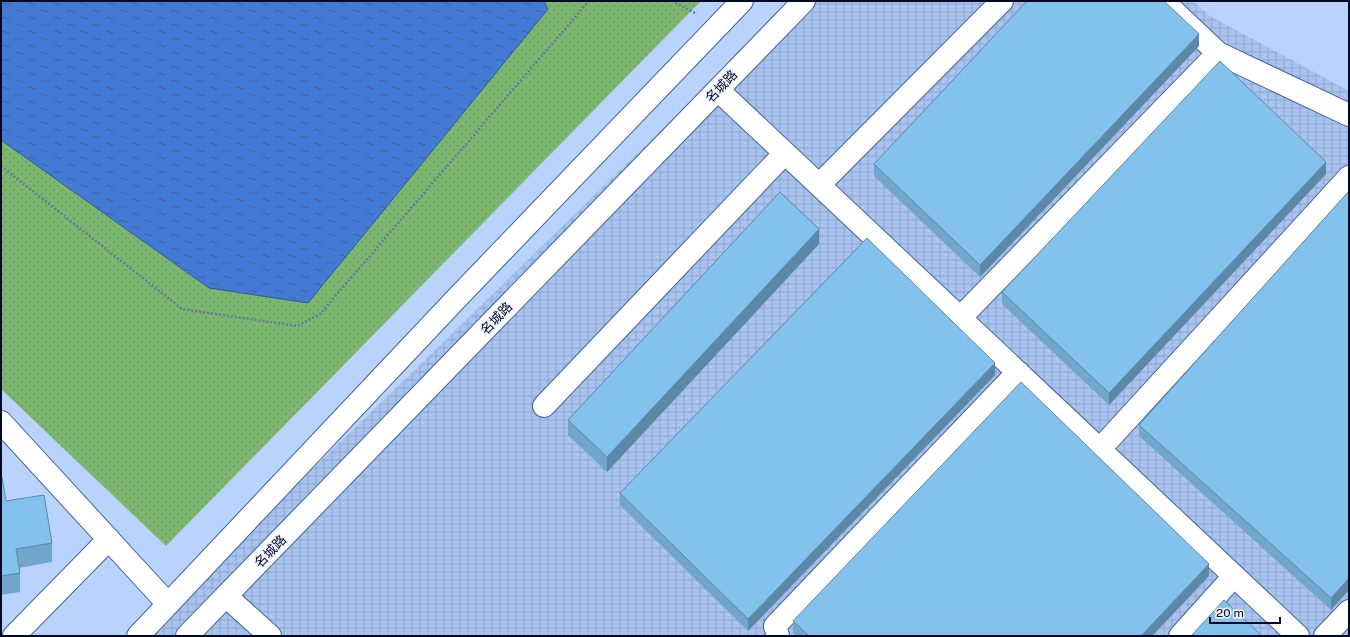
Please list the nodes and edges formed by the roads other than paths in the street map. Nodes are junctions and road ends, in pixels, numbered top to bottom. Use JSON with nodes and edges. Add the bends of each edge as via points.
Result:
{"nodes":[{"id":1,"x":742,"y":1,"type":"edge"},
{"id":2,"x":804,"y":1,"type":"edge"},
{"id":3,"x":1002,"y":1,"type":"edge"},
{"id":4,"x":1163,"y":1,"type":"edge"},
{"id":5,"x":1218,"y":52,"type":"junction"},
{"id":6,"x":718,"y":90,"type":"junction"},
{"id":7,"x":1349,"y":115,"type":"edge"},
{"id":8,"x":785,"y":153,"type":"junction"},
{"id":9,"x":1349,"y":177,"type":"edge"},
{"id":10,"x":819,"y":185,"type":"junction"},
{"id":11,"x":960,"y":318,"type":"junction"},
{"id":12,"x":1018,"y":372,"type":"junction"},
{"id":13,"x":544,"y":406,"type":"dead end"},
{"id":14,"x":1,"y":422,"type":"edge"},
{"id":15,"x":1100,"y":449,"type":"junction"},
{"id":16,"x":109,"y":539,"type":"junction"},
{"id":17,"x":1234,"y":576,"type":"junction"},
{"id":18,"x":226,"y":596,"type":"junction"},
{"id":19,"x":168,"y":604,"type":"junction"},
{"id":20,"x":1349,"y":611,"type":"edge"},
{"id":21,"x":14,"y":636,"type":"edge"},
{"id":22,"x":138,"y":636,"type":"edge"},
{"id":23,"x":187,"y":636,"type":"edge"},
{"id":24,"x":270,"y":636,"type":"edge"},
{"id":25,"x":778,"y":636,"type":"edge"},
{"id":26,"x":1180,"y":636,"type":"edge"},
{"id":27,"x":1298,"y":636,"type":"edge"},
{"id":28,"x":1325,"y":636,"type":"edge"}],
"edges":[{"from":1,"to":19,"type":"main road"},
{"from":2,"to":6,"type":"main road","name":"名城路"},
{"from":3,"to":10,"type":"main road"},
{"from":4,"to":5,"type":"main road"},
{"from":5,"to":7,"type":"main road"},
{"from":5,"to":11,"type":"main road"},
{"from":6,"to":8,"type":"main road"},
{"from":6,"to":18,"type":"main road","name":"名城路"},
{"from":8,"to":10,"type":"main road"},
{"from":8,"to":13,"type":"main road"},
{"from":9,"to":15,"type":"main road"},
{"from":10,"to":11,"type":"main road"},
{"from":11,"to":12,"type":"main road"},
{"from":12,"to":15,"type":"main road"},
{"from":12,"to":25,"type":"main road","via":[[775,626]]},
{"from":14,"to":16,"type":"main road"},
{"from":15,"to":17,"type":"main road"},
{"from":16,"to":19,"type":"main road"},
{"from":16,"to":21,"type":"main road"},
{"from":17,"to":26,"type":"main road"},
{"from":17,"to":27,"type":"main road"},
{"from":18,"to":23,"type":"main road","name":"名城路"},
{"from":18,"to":24,"type":"main road"},
{"from":19,"to":22,"type":"main road"},
{"from":20,"to":28,"type":"main road"}]}
